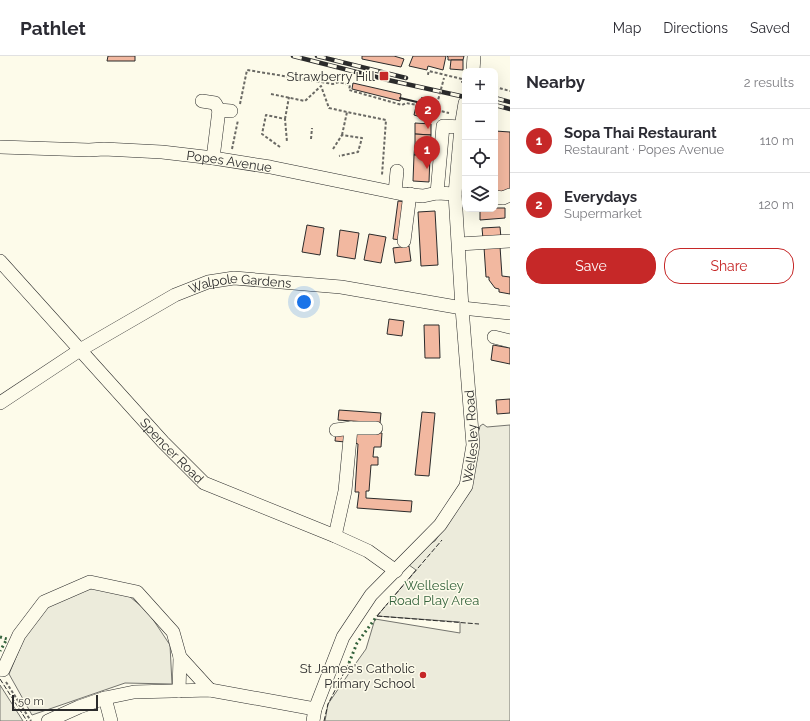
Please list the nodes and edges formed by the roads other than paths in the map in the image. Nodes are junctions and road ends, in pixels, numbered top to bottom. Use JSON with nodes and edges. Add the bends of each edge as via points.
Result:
{"nodes":[{"id":1,"x":474,"y":56,"type":"edge"},
{"id":2,"x":473,"y":68,"type":"edge"},
{"id":3,"x":202,"y":101,"type":"dead end"},
{"id":4,"x":465,"y":104,"type":"edge"},
{"id":5,"x":461,"y":122,"type":"junction"},
{"id":6,"x":0,"y":147,"type":"edge"},
{"id":7,"x":213,"y":158,"type":"junction"},
{"id":8,"x":397,"y":171,"type":"dead end"},
{"id":9,"x":395,"y":192,"type":"junction"},
{"id":10,"x":437,"y":193,"type":"junction"},
{"id":11,"x":410,"y":194,"type":"junction"},
{"id":12,"x":510,"y":195,"type":"edge"},
{"id":13,"x":459,"y":196,"type":"edge"},
{"id":14,"x":498,"y":198,"type":"edge"},
{"id":15,"x":404,"y":240,"type":"dead end"},
{"id":16,"x":510,"y":241,"type":"edge"},
{"id":17,"x":459,"y":244,"type":"junction"},
{"id":18,"x":0,"y":261,"type":"edge"},
{"id":19,"x":462,"y":308,"type":"junction"},
{"id":20,"x":510,"y":313,"type":"edge"},
{"id":21,"x":494,"y":337,"type":"dead end"},
{"id":22,"x":510,"y":340,"type":"edge"},
{"id":23,"x":80,"y":350,"type":"junction"},
{"id":24,"x":0,"y":404,"type":"edge"},
{"id":25,"x":351,"y":428,"type":"junction"},
{"id":26,"x":376,"y":428,"type":"dead end"},
{"id":27,"x":336,"y":430,"type":"dead end"},
{"id":28,"x":335,"y":536,"type":"junction"},
{"id":29,"x":396,"y":571,"type":"junction"},
{"id":30,"x":180,"y":658,"type":"junction"},
{"id":31,"x":3,"y":670,"type":"road end"},
{"id":32,"x":210,"y":690,"type":"junction"},
{"id":33,"x":179,"y":691,"type":"junction"},
{"id":34,"x":105,"y":698,"type":"junction"},
{"id":35,"x":314,"y":715,"type":"edge"},
{"id":36,"x":48,"y":721,"type":"edge"},
{"id":37,"x":111,"y":721,"type":"edge"}],
"edges":[{"from":1,"to":2,"type":"street"},
{"from":3,"to":7,"type":"street","via":[[215,103],[232,111]]},
{"from":4,"to":5,"type":"street","name":"Wellesley Road"},
{"from":5,"to":10,"type":"street","via":[[443,126]]},
{"from":5,"to":13,"type":"street","name":"Wellesley Road"},
{"from":6,"to":7,"type":"street","name":"Popes Avenue","via":[[104,149]]},
{"from":7,"to":9,"type":"street","name":"Popes Avenue"},
{"from":8,"to":9,"type":"street"},
{"from":9,"to":11,"type":"street","name":"Popes Avenue"},
{"from":10,"to":11,"type":"street","name":"Popes Avenue","via":[[423,196]]},
{"from":10,"to":13,"type":"street","name":"Popes Avenue"},
{"from":11,"to":15,"type":"street"},
{"from":12,"to":14,"type":"street"},
{"from":13,"to":17,"type":"street","name":"Wellesley Road"},
{"from":16,"to":17,"type":"street"},
{"from":17,"to":19,"type":"street","name":"Wellesley Road"},
{"from":18,"to":23,"type":"street","name":"Spencer Road"},
{"from":19,"to":20,"type":"street","name":"Walpole Gardens"},
{"from":19,"to":23,"type":"street","name":"Walpole Gardens","via":[[341,288],[234,278],[208,282],[175,295]]},
{"from":19,"to":29,"type":"street","name":"Wellesley Road","via":[[473,445],[466,486],[440,525]]},
{"from":21,"to":22,"type":"street"},
{"from":23,"to":24,"type":"street","name":"Walpole Gardens"},
{"from":23,"to":28,"type":"street","name":"Spencer Road","via":[[163,442],[204,483]]},
{"from":25,"to":26,"type":"street"},
{"from":25,"to":27,"type":"street"},
{"from":25,"to":28,"type":"street","via":[[345,491]]},
{"from":28,"to":29,"type":"street","name":"Spencer Road","via":[[368,551]]},
{"from":29,"to":35,"type":"street","name":"Wellesley Road","via":[[371,595],[343,637]]},
{"from":30,"to":31,"type":"street","via":[[173,632],[138,592],[90,582],[44,602],[19,635]]},
{"from":30,"to":32,"type":"street"},
{"from":30,"to":33,"type":"street"},
{"from":32,"to":33,"type":"street"},
{"from":32,"to":35,"type":"street"},
{"from":33,"to":34,"type":"street","via":[[134,692]]},
{"from":34,"to":36,"type":"street"},
{"from":34,"to":37,"type":"street"}]}
